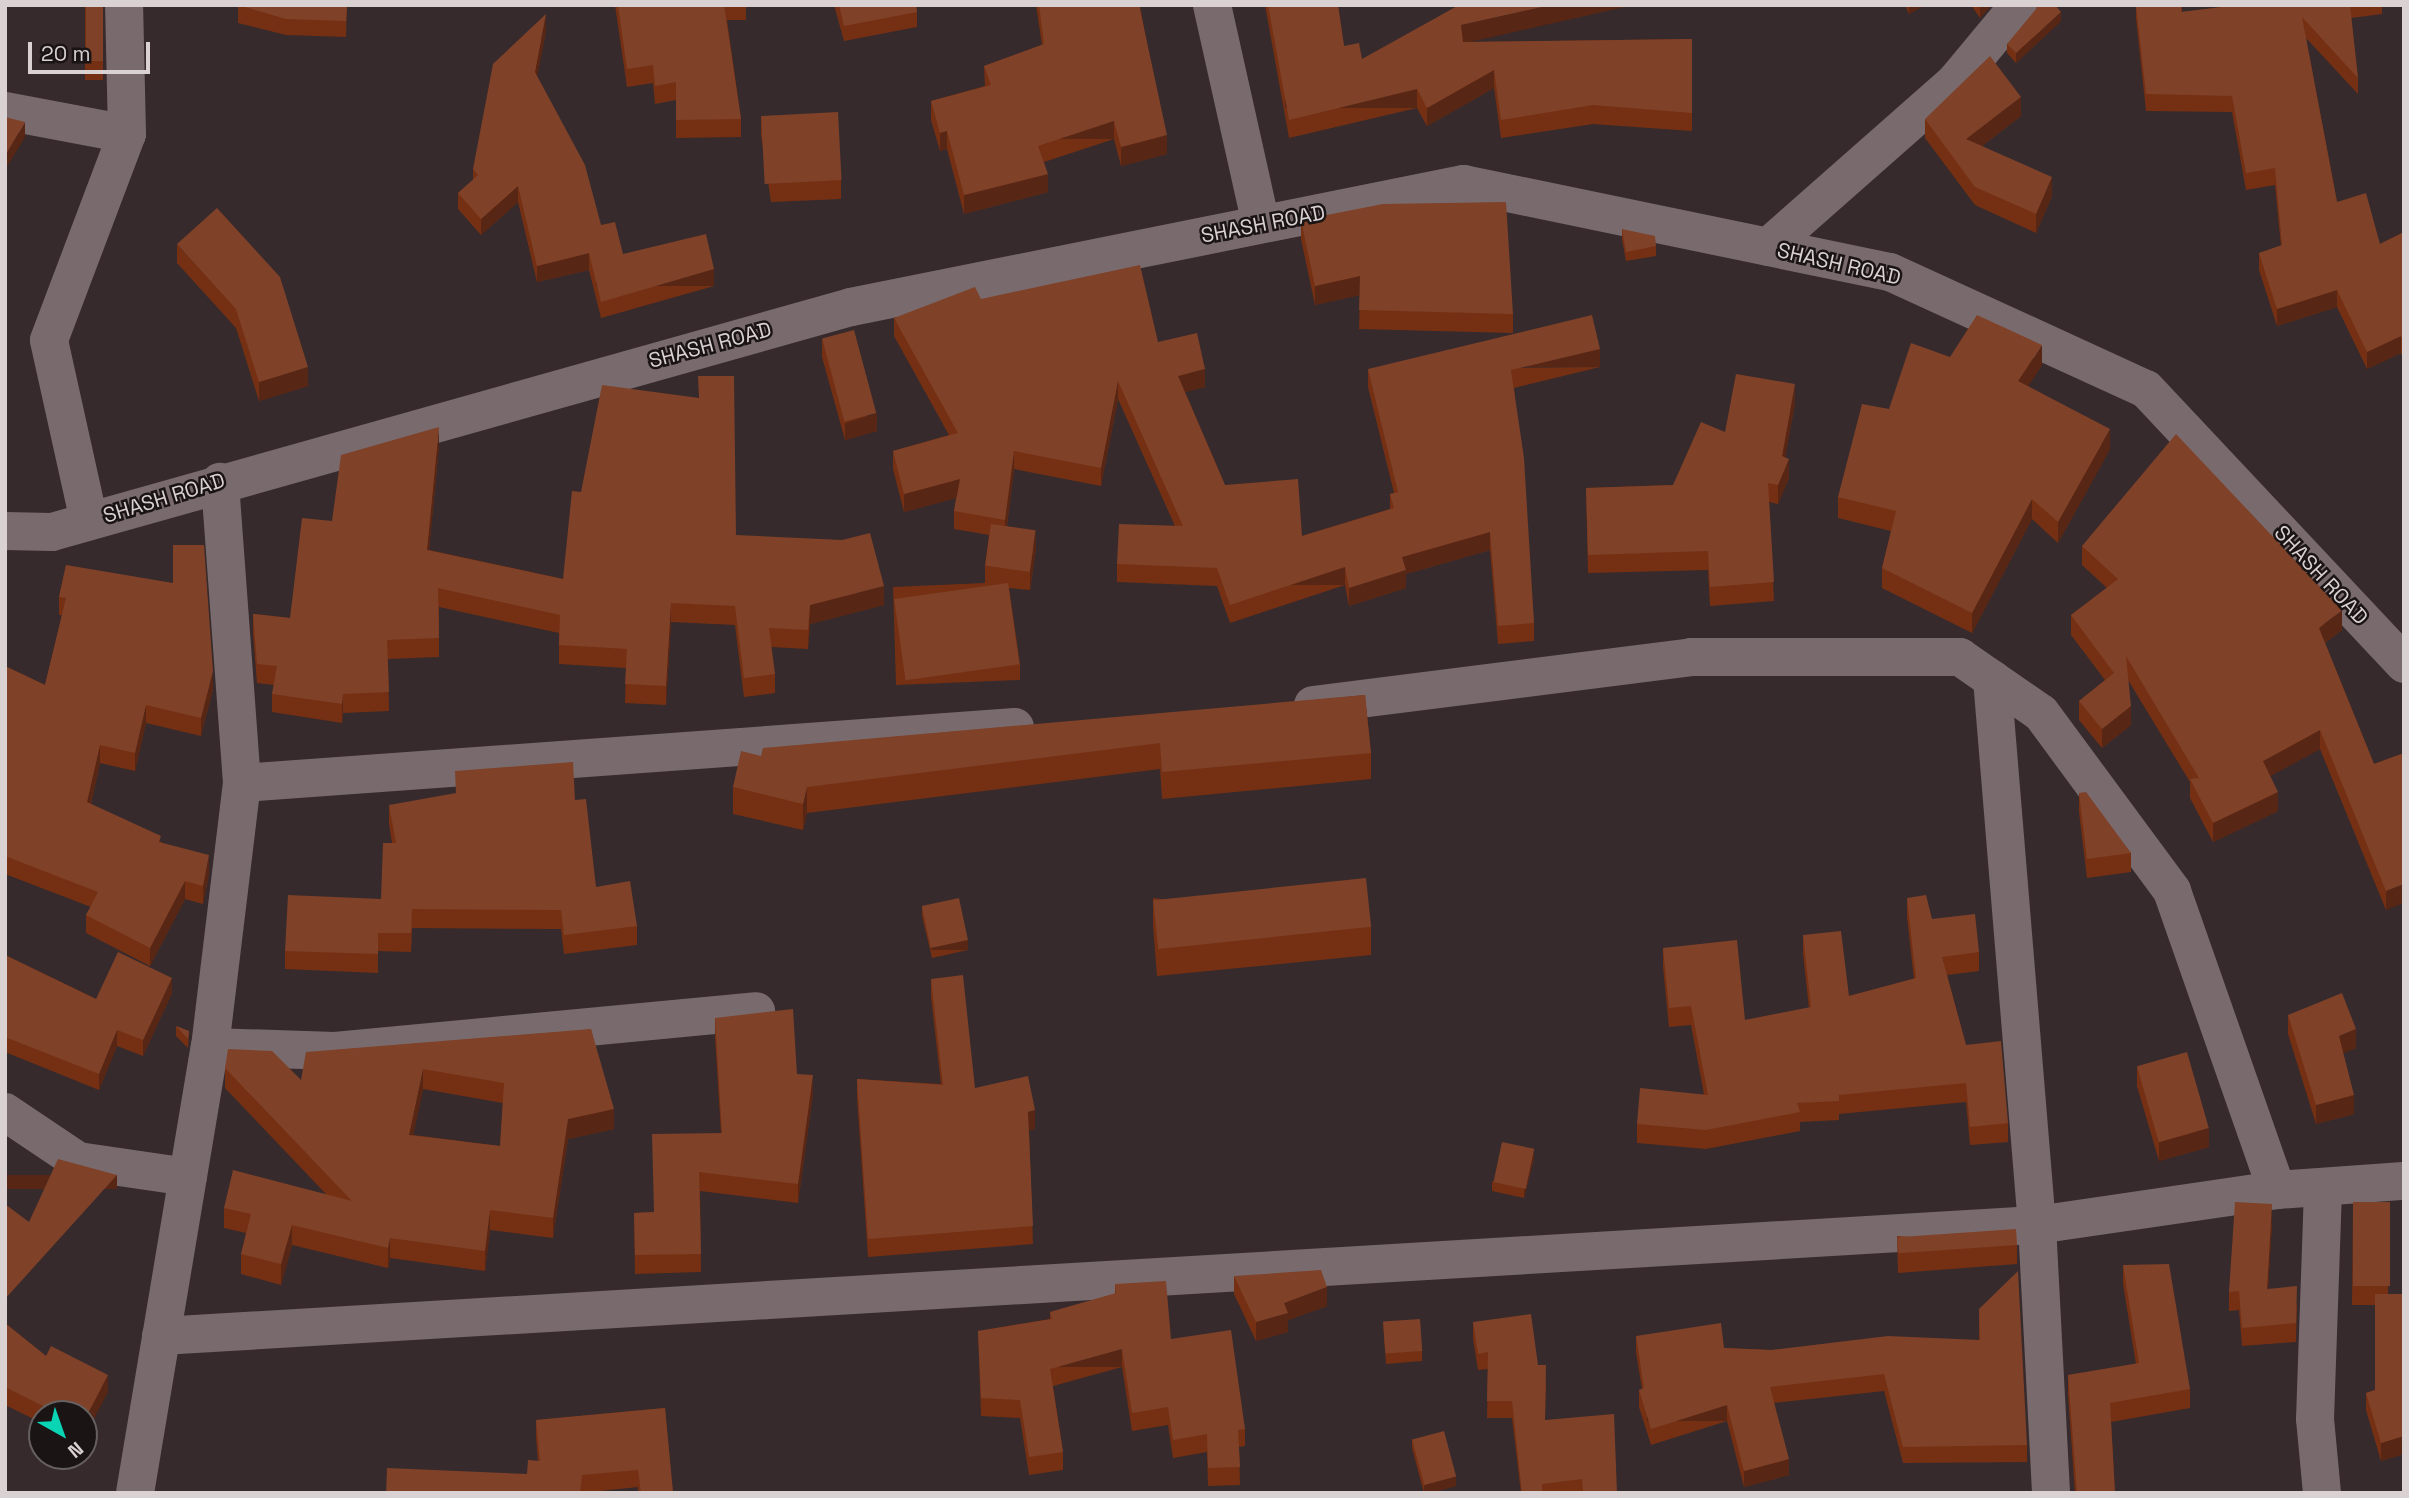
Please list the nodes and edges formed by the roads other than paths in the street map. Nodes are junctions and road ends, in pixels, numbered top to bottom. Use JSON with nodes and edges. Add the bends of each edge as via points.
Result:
{"nodes":[{"id":1,"x":124,"y":5,"type":"edge"},
{"id":2,"x":1212,"y":5,"type":"edge"},
{"id":3,"x":2019,"y":5,"type":"edge"},
{"id":4,"x":5,"y":111,"type":"edge"},
{"id":5,"x":127,"y":134,"type":"junction"},
{"id":6,"x":1261,"y":224,"type":"junction"},
{"id":7,"x":1768,"y":247,"type":"junction"},
{"id":8,"x":220,"y":482,"type":"junction"},
{"id":9,"x":89,"y":521,"type":"junction"},
{"id":10,"x":5,"y":531,"type":"edge"},
{"id":11,"x":2404,"y":664,"type":"edge"},
{"id":12,"x":1992,"y":679,"type":"junction"},
{"id":13,"x":1282,"y":708,"type":"edge"},
{"id":14,"x":1046,"y":724,"type":"edge"},
{"id":15,"x":242,"y":783,"type":"junction"},
{"id":16,"x":756,"y":1011,"type":"edge"},
{"id":17,"x":210,"y":1047,"type":"junction"},
{"id":18,"x":5,"y":1112,"type":"edge"},
{"id":19,"x":188,"y":1177,"type":"junction"},
{"id":20,"x":2404,"y":1181,"type":"edge"},
{"id":21,"x":2323,"y":1187,"type":"junction"},
{"id":22,"x":2277,"y":1190,"type":"junction"},
{"id":23,"x":2037,"y":1225,"type":"junction"},
{"id":24,"x":161,"y":1336,"type":"junction"},
{"id":25,"x":135,"y":1493,"type":"edge"},
{"id":26,"x":2050,"y":1493,"type":"edge"},
{"id":27,"x":2322,"y":1493,"type":"edge"}],
"edges":[{"from":1,"to":5,"type":"street"},
{"from":2,"to":6,"type":"street"},
{"from":3,"to":7,"type":"street","via":[[1956,81]]},
{"from":4,"to":5,"type":"street"},
{"from":5,"to":9,"type":"street","via":[[49,340]]},
{"from":6,"to":7,"type":"street","name":"SHASH ROAD","via":[[1464,184]]},
{"from":6,"to":8,"type":"street","name":"SHASH ROAD","via":[[851,307]]},
{"from":7,"to":11,"type":"street","name":"SHASH ROAD","via":[[1890,272],[2146,390]]},
{"from":8,"to":9,"type":"street","name":"SHASH ROAD"},
{"from":8,"to":15,"type":"street"},
{"from":9,"to":10,"type":"street","name":"SHASH ROAD","via":[[52,532]]},
{"from":12,"to":13,"type":"street","via":[[1960,657],[1690,657]]},
{"from":12,"to":22,"type":"street","via":[[2040,713],[2172,891]]},
{"from":12,"to":23,"type":"street"},
{"from":14,"to":15,"type":"street"},
{"from":15,"to":17,"type":"street"},
{"from":16,"to":17,"type":"street","via":[[335,1051]]},
{"from":17,"to":19,"type":"street"},
{"from":18,"to":19,"type":"street","via":[[78,1161]]},
{"from":19,"to":24,"type":"street"},
{"from":20,"to":21,"type":"street"},
{"from":21,"to":22,"type":"street"},
{"from":21,"to":27,"type":"street","via":[[2315,1419]]},
{"from":22,"to":23,"type":"street"},
{"from":23,"to":24,"type":"street"},
{"from":23,"to":26,"type":"street"},
{"from":24,"to":25,"type":"street"}]}
